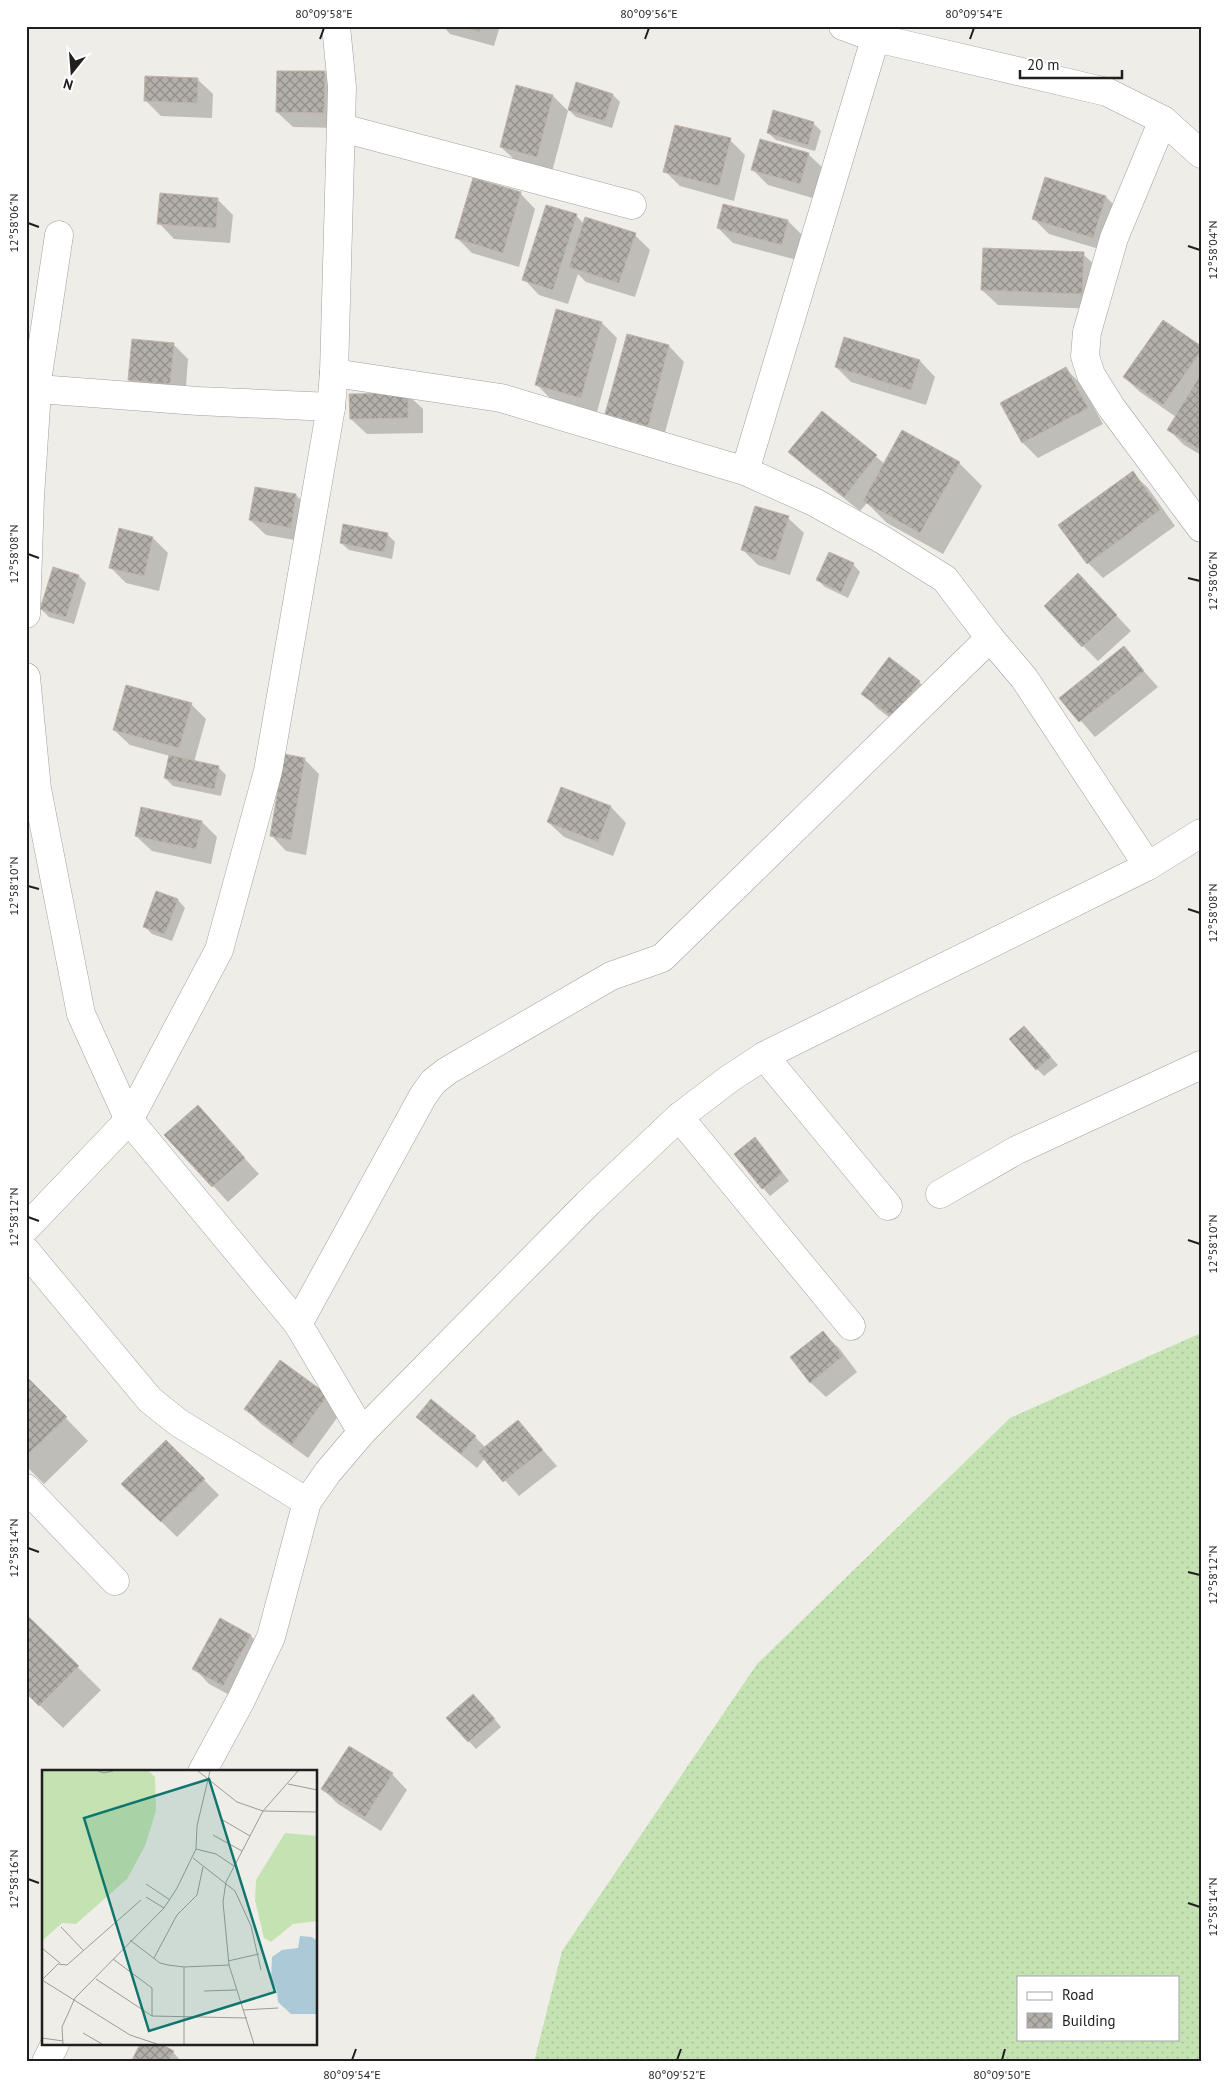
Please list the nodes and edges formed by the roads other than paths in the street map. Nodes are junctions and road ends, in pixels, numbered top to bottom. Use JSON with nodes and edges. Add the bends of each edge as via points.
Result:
{"nodes":[{"id":1,"x":336,"y":26,"type":"edge"},
{"id":2,"x":842,"y":26,"type":"edge"},
{"id":3,"x":877,"y":32,"type":"edge"},
{"id":4,"x":1163,"y":120,"type":"junction"},
{"id":5,"x":342,"y":128,"type":"junction"},
{"id":6,"x":1201,"y":154,"type":"edge"},
{"id":7,"x":632,"y":205,"type":"dead end"},
{"id":8,"x":59,"y":235,"type":"dead end"},
{"id":9,"x":334,"y":373,"type":"junction"},
{"id":10,"x":38,"y":389,"type":"junction"},
{"id":11,"x":331,"y":407,"type":"junction"},
{"id":12,"x":745,"y":472,"type":"junction"},
{"id":13,"x":1201,"y":528,"type":"edge"},
{"id":14,"x":26,"y":614,"type":"edge"},
{"id":15,"x":990,"y":638,"type":"junction"},
{"id":16,"x":26,"y":676,"type":"edge"},
{"id":17,"x":1201,"y":834,"type":"edge"},
{"id":18,"x":1148,"y":866,"type":"junction"},
{"id":19,"x":764,"y":1056,"type":"junction"},
{"id":20,"x":1201,"y":1065,"type":"edge"},
{"id":21,"x":680,"y":1118,"type":"junction"},
{"id":22,"x":129,"y":1120,"type":"junction"},
{"id":23,"x":940,"y":1194,"type":"dead end"},
{"id":24,"x":888,"y":1206,"type":"dead end"},
{"id":25,"x":26,"y":1228,"type":"edge"},
{"id":26,"x":26,"y":1252,"type":"edge"},
{"id":27,"x":298,"y":1324,"type":"junction"},
{"id":28,"x":851,"y":1326,"type":"dead end"},
{"id":29,"x":362,"y":1432,"type":"junction"},
{"id":30,"x":26,"y":1488,"type":"edge"},
{"id":31,"x":307,"y":1502,"type":"junction"},
{"id":32,"x":115,"y":1581,"type":"dead end"},
{"id":33,"x":203,"y":1770,"type":"edge"},
{"id":34,"x":55,"y":2046,"type":"edge"},
{"id":35,"x":46,"y":2062,"type":"edge"}],
"edges":[{"from":1,"to":5,"type":"street"},
{"from":2,"to":3,"type":"street"},
{"from":3,"to":4,"type":"street","via":[[1107,92]]},
{"from":3,"to":12,"type":"street"},
{"from":4,"to":6,"type":"street"},
{"from":4,"to":13,"type":"street","via":[[1114,238],[1087,332],[1085,356],[1090,376]]},
{"from":5,"to":7,"type":"street"},
{"from":5,"to":9,"type":"street"},
{"from":8,"to":10,"type":"street"},
{"from":9,"to":11,"type":"street"},
{"from":9,"to":12,"type":"street","via":[[501,398]]},
{"from":10,"to":11,"type":"street","via":[[198,402]]},
{"from":10,"to":14,"type":"street"},
{"from":11,"to":22,"type":"street","via":[[268,772],[219,950]]},
{"from":12,"to":15,"type":"street","via":[[814,502],[945,579]]},
{"from":15,"to":18,"type":"street","via":[[1024,678]]},
{"from":15,"to":27,"type":"street","via":[[662,958],[611,976],[434,1082]]},
{"from":16,"to":22,"type":"street","via":[[36,789],[81,1014]]},
{"from":17,"to":18,"type":"street"},
{"from":18,"to":19,"type":"street"},
{"from":19,"to":21,"type":"street","via":[[728,1079]]},
{"from":19,"to":24,"type":"street"},
{"from":20,"to":23,"type":"street","via":[[1017,1150]]},
{"from":21,"to":28,"type":"street"},
{"from":21,"to":29,"type":"street","via":[[588,1203]]},
{"from":22,"to":25,"type":"street"},
{"from":22,"to":27,"type":"street"},
{"from":26,"to":31,"type":"street","via":[[157,1407]]},
{"from":27,"to":29,"type":"street"},
{"from":29,"to":31,"type":"street"},
{"from":30,"to":32,"type":"street"},
{"from":31,"to":33,"type":"street","via":[[271,1637]]},
{"from":34,"to":35,"type":"street"}]}
